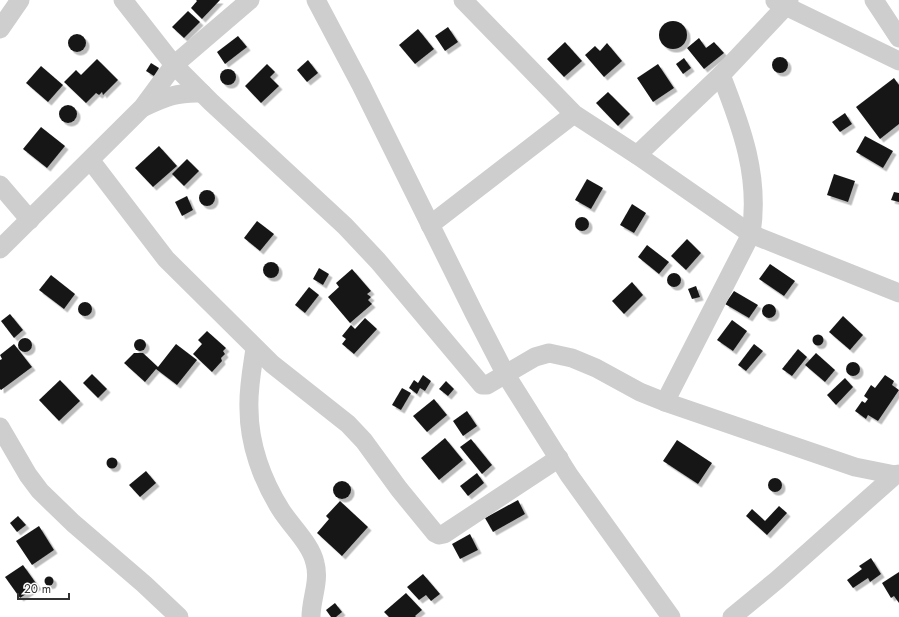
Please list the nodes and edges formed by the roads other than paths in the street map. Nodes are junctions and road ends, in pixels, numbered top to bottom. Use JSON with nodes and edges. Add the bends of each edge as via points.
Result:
{"nodes":[{"id":1,"x":20,"y":0,"type":"edge"},
{"id":2,"x":123,"y":0,"type":"edge"},
{"id":3,"x":250,"y":0,"type":"edge"},
{"id":4,"x":463,"y":0,"type":"edge"},
{"id":5,"x":874,"y":0,"type":"edge"},
{"id":6,"x":318,"y":1,"type":"edge"},
{"id":7,"x":783,"y":2,"type":"edge"},
{"id":8,"x":0,"y":29,"type":"edge"},
{"id":9,"x":899,"y":38,"type":"edge"},
{"id":10,"x":899,"y":61,"type":"edge"},
{"id":11,"x":174,"y":65,"type":"junction"},
{"id":12,"x":721,"y":75,"type":"junction"},
{"id":13,"x":202,"y":93,"type":"junction"},
{"id":14,"x":143,"y":107,"type":"junction"},
{"id":15,"x":574,"y":114,"type":"junction"},
{"id":16,"x":637,"y":155,"type":"junction"},
{"id":17,"x":90,"y":161,"type":"junction"},
{"id":18,"x":0,"y":185,"type":"edge"},
{"id":19,"x":30,"y":220,"type":"junction"},
{"id":20,"x":430,"y":225,"type":"junction"},
{"id":21,"x":751,"y":234,"type":"junction"},
{"id":22,"x":0,"y":249,"type":"edge"},
{"id":23,"x":899,"y":293,"type":"edge"},
{"id":24,"x":255,"y":349,"type":"junction"},
{"id":25,"x":506,"y":375,"type":"junction"},
{"id":26,"x":665,"y":402,"type":"junction"},
{"id":27,"x":0,"y":427,"type":"edge"},
{"id":28,"x":559,"y":458,"type":"junction"},
{"id":29,"x":897,"y":475,"type":"edge"},
{"id":30,"x":179,"y":617,"type":"edge"},
{"id":31,"x":311,"y":617,"type":"edge"},
{"id":32,"x":671,"y":617,"type":"edge"},
{"id":33,"x":732,"y":617,"type":"edge"}],
"edges":[{"from":1,"to":8,"type":"street"},
{"from":2,"to":11,"type":"street"},
{"from":3,"to":11,"type":"street"},
{"from":4,"to":15,"type":"street"},
{"from":5,"to":9,"type":"street"},
{"from":6,"to":20,"type":"street"},
{"from":7,"to":10,"type":"street"},
{"from":7,"to":12,"type":"street"},
{"from":11,"to":13,"type":"street"},
{"from":11,"to":14,"type":"street"},
{"from":12,"to":16,"type":"street"},
{"from":12,"to":21,"type":"street","via":[[735,110],[753,182],[754,214]]},
{"from":13,"to":14,"type":"street","via":[[186,92],[172,95]]},
{"from":13,"to":25,"type":"street","via":[[365,247],[479,383],[487,386]]},
{"from":14,"to":17,"type":"street"},
{"from":15,"to":16,"type":"street"},
{"from":15,"to":20,"type":"street"},
{"from":16,"to":21,"type":"street"},
{"from":17,"to":19,"type":"street"},
{"from":17,"to":24,"type":"street","via":[[166,259]]},
{"from":18,"to":19,"type":"street"},
{"from":19,"to":22,"type":"street"},
{"from":20,"to":25,"type":"street"},
{"from":21,"to":23,"type":"street"},
{"from":21,"to":26,"type":"street"},
{"from":24,"to":28,"type":"street","via":[[348,424],[364,441],[432,531],[439,535]]},
{"from":24,"to":31,"type":"street","via":[[249,389],[249,425],[262,473],[275,500],[314,556],[317,576]]},
{"from":25,"to":26,"type":"street","via":[[535,357],[549,353],[572,358],[596,368],[640,392]]},
{"from":25,"to":28,"type":"street"},
{"from":26,"to":29,"type":"street","via":[[855,467]]},
{"from":27,"to":30,"type":"street","via":[[40,491]]},
{"from":28,"to":32,"type":"street"},
{"from":29,"to":33,"type":"street"}]}
